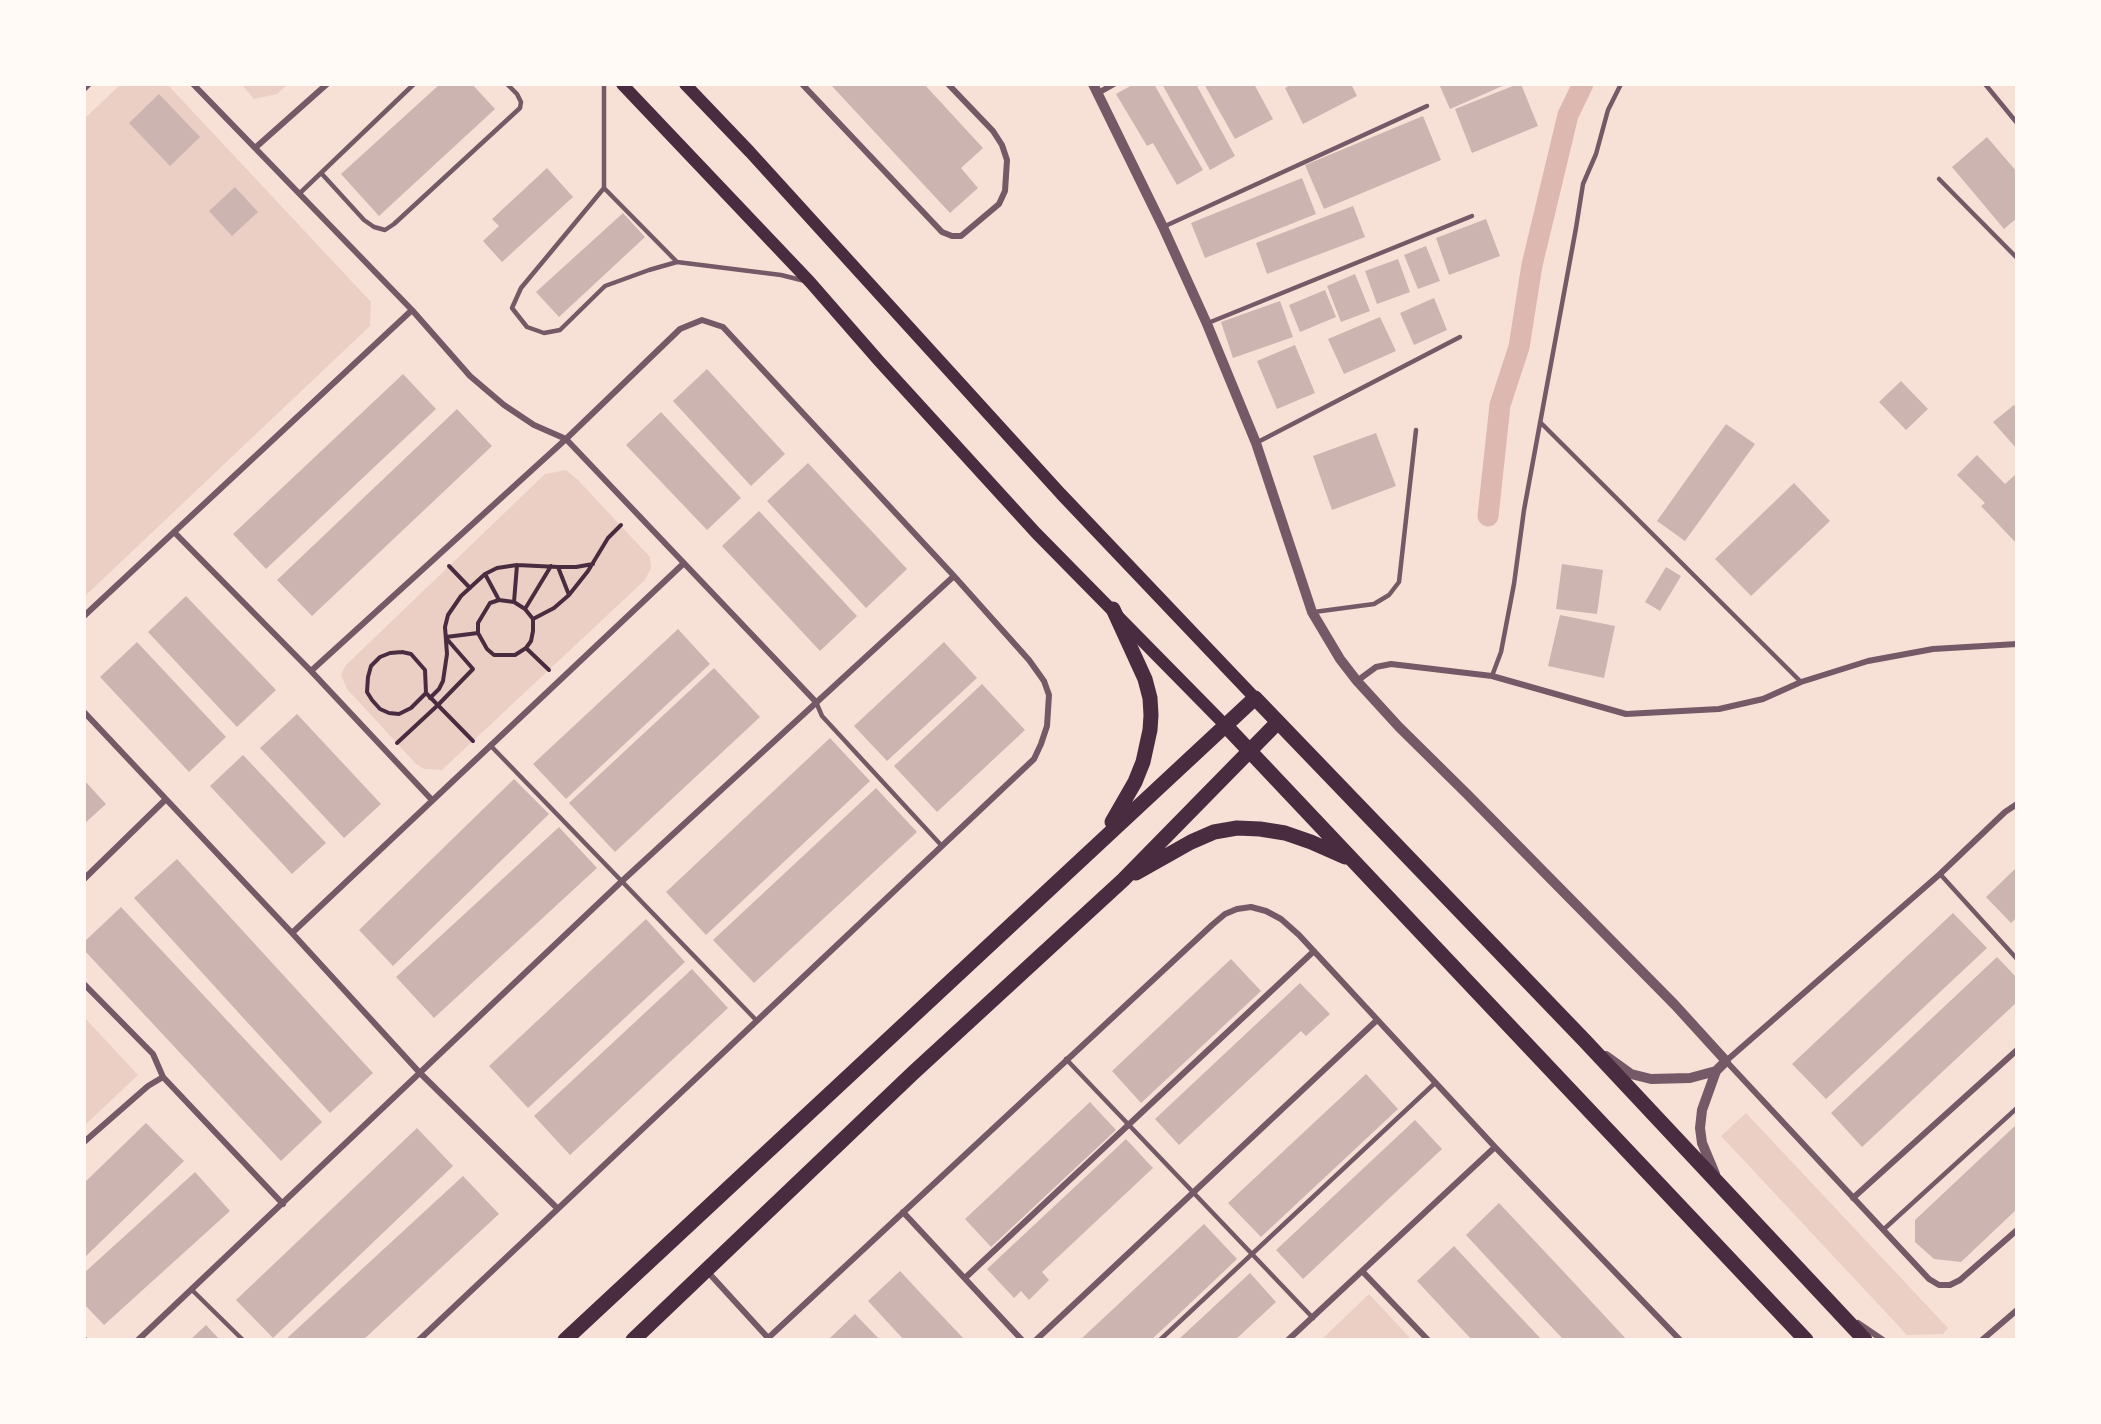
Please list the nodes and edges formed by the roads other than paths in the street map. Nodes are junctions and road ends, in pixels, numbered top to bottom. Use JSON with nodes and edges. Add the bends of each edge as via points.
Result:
{"nodes":[{"id":1,"x":89,"y":84,"type":"edge"},
{"id":2,"x":193,"y":84,"type":"edge"},
{"id":3,"x":327,"y":84,"type":"edge"},
{"id":4,"x":414,"y":84,"type":"edge"},
{"id":5,"x":507,"y":84,"type":"edge"},
{"id":6,"x":604,"y":84,"type":"edge"},
{"id":7,"x":622,"y":84,"type":"edge"},
{"id":8,"x":685,"y":84,"type":"edge"},
{"id":9,"x":802,"y":84,"type":"edge"},
{"id":10,"x":948,"y":84,"type":"edge"},
{"id":11,"x":1114,"y":84,"type":"edge"},
{"id":12,"x":1621,"y":84,"type":"edge"},
{"id":13,"x":1985,"y":84,"type":"edge"},
{"id":14,"x":84,"y":88,"type":"edge"},
{"id":15,"x":1095,"y":89,"type":"edge"},
{"id":16,"x":1427,"y":106,"type":"dead end"},
{"id":17,"x":2017,"y":123,"type":"edge"},
{"id":18,"x":255,"y":148,"type":"junction"},
{"id":19,"x":322,"y":174,"type":"junction"},
{"id":20,"x":1939,"y":179,"type":"dead end"},
{"id":21,"x":604,"y":189,"type":"junction"},
{"id":22,"x":300,"y":193,"type":"junction"},
{"id":23,"x":1472,"y":216,"type":"dead end"},
{"id":24,"x":1163,"y":227,"type":"junction"},
{"id":25,"x":2017,"y":258,"type":"edge"},
{"id":26,"x":677,"y":262,"type":"junction"},
{"id":27,"x":810,"y":282,"type":"junction"},
{"id":28,"x":412,"y":310,"type":"junction"},
{"id":29,"x":1207,"y":324,"type":"junction"},
{"id":30,"x":1460,"y":337,"type":"dead end"},
{"id":31,"x":1540,"y":422,"type":"junction"},
{"id":32,"x":1416,"y":430,"type":"dead end"},
{"id":33,"x":566,"y":439,"type":"junction"},
{"id":34,"x":1256,"y":443,"type":"junction"},
{"id":35,"x":174,"y":532,"type":"junction"},
{"id":36,"x":683,"y":564,"type":"junction"},
{"id":37,"x":954,"y":576,"type":"junction"},
{"id":38,"x":1113,"y":609,"type":"junction"},
{"id":39,"x":1312,"y":612,"type":"junction"},
{"id":40,"x":84,"y":616,"type":"edge"},
{"id":41,"x":2017,"y":644,"type":"edge"},
{"id":42,"x":311,"y":671,"type":"junction"},
{"id":43,"x":1492,"y":676,"type":"junction"},
{"id":44,"x":1357,"y":681,"type":"junction"},
{"id":45,"x":1801,"y":682,"type":"junction"},
{"id":46,"x":1255,"y":698,"type":"junction"},
{"id":47,"x":816,"y":702,"type":"junction"},
{"id":48,"x":84,"y":712,"type":"edge"},
{"id":49,"x":1278,"y":722,"type":"junction"},
{"id":50,"x":1226,"y":726,"type":"junction"},
{"id":51,"x":490,"y":745,"type":"junction"},
{"id":52,"x":1249,"y":750,"type":"junction"},
{"id":53,"x":165,"y":800,"type":"junction"},
{"id":54,"x":432,"y":800,"type":"junction"},
{"id":55,"x":2017,"y":804,"type":"edge"},
{"id":56,"x":941,"y":845,"type":"junction"},
{"id":57,"x":1092,"y":849,"type":"junction"},
{"id":58,"x":1353,"y":861,"type":"junction"},
{"id":59,"x":1940,"y":874,"type":"junction"},
{"id":60,"x":84,"y":879,"type":"edge"},
{"id":61,"x":1123,"y":880,"type":"junction"},
{"id":62,"x":621,"y":882,"type":"junction"},
{"id":63,"x":292,"y":933,"type":"junction"},
{"id":64,"x":1314,"y":951,"type":"junction"},
{"id":65,"x":2017,"y":959,"type":"edge"},
{"id":66,"x":84,"y":984,"type":"edge"},
{"id":67,"x":756,"y":1020,"type":"junction"},
{"id":68,"x":1377,"y":1021,"type":"junction"},
{"id":69,"x":1584,"y":1040,"type":"junction"},
{"id":70,"x":2017,"y":1050,"type":"edge"},
{"id":71,"x":1066,"y":1059,"type":"junction"},
{"id":72,"x":1726,"y":1061,"type":"junction"},
{"id":73,"x":1716,"y":1071,"type":"junction"},
{"id":74,"x":420,"y":1073,"type":"junction"},
{"id":75,"x":163,"y":1077,"type":"junction"},
{"id":76,"x":1435,"y":1083,"type":"junction"},
{"id":77,"x":2017,"y":1108,"type":"edge"},
{"id":78,"x":1129,"y":1125,"type":"junction"},
{"id":79,"x":84,"y":1143,"type":"edge"},
{"id":80,"x":1495,"y":1147,"type":"junction"},
{"id":81,"x":1723,"y":1187,"type":"junction"},
{"id":82,"x":1194,"y":1192,"type":"junction"},
{"id":83,"x":1853,"y":1198,"type":"junction"},
{"id":84,"x":283,"y":1204,"type":"junction"},
{"id":85,"x":556,"y":1208,"type":"junction"},
{"id":86,"x":903,"y":1212,"type":"junction"},
{"id":87,"x":1883,"y":1230,"type":"junction"},
{"id":88,"x":2017,"y":1230,"type":"edge"},
{"id":89,"x":1252,"y":1253,"type":"junction"},
{"id":90,"x":706,"y":1269,"type":"junction"},
{"id":91,"x":1362,"y":1271,"type":"junction"},
{"id":92,"x":964,"y":1278,"type":"junction"},
{"id":93,"x":192,"y":1290,"type":"junction"},
{"id":94,"x":2017,"y":1310,"type":"edge"},
{"id":95,"x":1840,"y":1311,"type":"junction"},
{"id":96,"x":1313,"y":1318,"type":"junction"},
{"id":97,"x":768,"y":1339,"type":"edge"},
{"id":98,"x":138,"y":1340,"type":"edge"},
{"id":99,"x":243,"y":1340,"type":"edge"},
{"id":100,"x":419,"y":1340,"type":"edge"},
{"id":101,"x":565,"y":1340,"type":"edge"},
{"id":102,"x":633,"y":1340,"type":"edge"},
{"id":103,"x":1022,"y":1340,"type":"edge"},
{"id":104,"x":1036,"y":1340,"type":"edge"},
{"id":105,"x":1160,"y":1340,"type":"edge"},
{"id":106,"x":1288,"y":1340,"type":"edge"},
{"id":107,"x":1428,"y":1340,"type":"edge"},
{"id":108,"x":1680,"y":1340,"type":"edge"},
{"id":109,"x":1806,"y":1340,"type":"edge"},
{"id":110,"x":1865,"y":1340,"type":"edge"},
{"id":111,"x":1883,"y":1340,"type":"edge"},
{"id":112,"x":1982,"y":1340,"type":"edge"}],
"edges":[{"from":1,"to":14,"type":"street"},
{"from":2,"to":18,"type":"street"},
{"from":3,"to":18,"type":"street"},
{"from":4,"to":19,"type":"lane"},
{"from":5,"to":19,"type":"lane","via":[[517,94],[520,108],[386,230],[364,220]]},
{"from":6,"to":21,"type":"lane"},
{"from":7,"to":27,"type":"main road"},
{"from":8,"to":46,"type":"main road","via":[[1061,494]]},
{"from":9,"to":10,"type":"street","via":[[942,232],[961,236],[999,204],[1005,191],[1007,160],[993,131]]},
{"from":11,"to":15,"type":"street"},
{"from":12,"to":31,"type":"lane","via":[[1583,184]]},
{"from":13,"to":17,"type":"lane"},
{"from":15,"to":24,"type":"street"},
{"from":16,"to":24,"type":"lane"},
{"from":18,"to":22,"type":"street"},
{"from":19,"to":22,"type":"lane"},
{"from":20,"to":25,"type":"lane"},
{"from":21,"to":26,"type":"lane"},
{"from":21,"to":26,"type":"lane","via":[[521,288],[512,308],[527,327],[544,333],[560,330],[605,286]]},
{"from":22,"to":28,"type":"street"},
{"from":23,"to":29,"type":"lane"},
{"from":24,"to":29,"type":"street"},
{"from":26,"to":27,"type":"lane"},
{"from":27,"to":38,"type":"main road","via":[[1036,533]]},
{"from":28,"to":33,"type":"street","via":[[470,376],[504,405],[534,425]]},
{"from":28,"to":35,"type":"street"},
{"from":29,"to":34,"type":"street"},
{"from":30,"to":34,"type":"lane"},
{"from":31,"to":43,"type":"lane","via":[[1514,584],[1501,652]]},
{"from":31,"to":45,"type":"lane"},
{"from":32,"to":39,"type":"lane","via":[[1399,582],[1389,595],[1374,604]]},
{"from":33,"to":36,"type":"street"},
{"from":33,"to":37,"type":"street","via":[[680,329],[702,320],[723,327]]},
{"from":33,"to":42,"type":"street"},
{"from":34,"to":39,"type":"street"},
{"from":35,"to":40,"type":"street"},
{"from":35,"to":42,"type":"street"},
{"from":36,"to":47,"type":"street"},
{"from":36,"to":51,"type":"street"},
{"from":37,"to":47,"type":"street"},
{"from":37,"to":56,"type":"street","via":[[1029,660],[1049,695],[1047,726],[1034,759]]},
{"from":38,"to":50,"type":"main road"},
{"from":38,"to":57,"type":"main road","via":[[1145,679],[1150,698],[1150,730],[1135,782]]},
{"from":39,"to":44,"type":"street"},
{"from":41,"to":45,"type":"street","via":[[1934,649],[1868,661]]},
{"from":42,"to":54,"type":"street"},
{"from":43,"to":44,"type":"street","via":[[1391,664],[1376,667]]},
{"from":43,"to":45,"type":"street","via":[[1626,714],[1719,709],[1763,699]]},
{"from":44,"to":72,"type":"street"},
{"from":46,"to":49,"type":"main road"},
{"from":46,"to":50,"type":"main road"},
{"from":47,"to":56,"type":"lane","via":[[822,716]]},
{"from":47,"to":62,"type":"street"},
{"from":48,"to":53,"type":"street"},
{"from":49,"to":52,"type":"main road"},
{"from":49,"to":69,"type":"main road"},
{"from":50,"to":52,"type":"main road"},
{"from":50,"to":57,"type":"main road"},
{"from":51,"to":54,"type":"street"},
{"from":51,"to":62,"type":"lane"},
{"from":52,"to":58,"type":"main road"},
{"from":52,"to":61,"type":"main road"},
{"from":53,"to":60,"type":"street"},
{"from":53,"to":63,"type":"street"},
{"from":54,"to":63,"type":"street"},
{"from":55,"to":59,"type":"street"},
{"from":56,"to":67,"type":"street"},
{"from":57,"to":101,"type":"main road"},
{"from":58,"to":61,"type":"main road","via":[[1285,833],[1237,828],[1191,842]]},
{"from":58,"to":109,"type":"main road"},
{"from":59,"to":65,"type":"lane"},
{"from":59,"to":72,"type":"street"},
{"from":61,"to":90,"type":"main road"},
{"from":62,"to":67,"type":"lane"},
{"from":62,"to":74,"type":"street"},
{"from":63,"to":74,"type":"street"},
{"from":64,"to":68,"type":"street"},
{"from":64,"to":71,"type":"street","via":[[1281,919],[1266,911],[1251,907],[1225,914]]},
{"from":64,"to":78,"type":"street"},
{"from":66,"to":75,"type":"street","via":[[153,1054]]},
{"from":67,"to":85,"type":"street"},
{"from":68,"to":76,"type":"street"},
{"from":68,"to":82,"type":"street"},
{"from":69,"to":73,"type":"street","via":[[1641,1077],[1690,1078]]},
{"from":69,"to":81,"type":"main road"},
{"from":70,"to":83,"type":"street"},
{"from":71,"to":78,"type":"lane"},
{"from":71,"to":86,"type":"street"},
{"from":72,"to":73,"type":"street"},
{"from":72,"to":83,"type":"street"},
{"from":73,"to":81,"type":"street","via":[[1700,1128],[1710,1164]]},
{"from":74,"to":84,"type":"street"},
{"from":74,"to":85,"type":"street"},
{"from":75,"to":79,"type":"street"},
{"from":75,"to":84,"type":"street"},
{"from":76,"to":80,"type":"street"},
{"from":76,"to":89,"type":"lane"},
{"from":77,"to":87,"type":"lane"},
{"from":78,"to":82,"type":"lane"},
{"from":78,"to":92,"type":"street"},
{"from":80,"to":91,"type":"street"},
{"from":80,"to":108,"type":"street"},
{"from":81,"to":95,"type":"main road"},
{"from":82,"to":89,"type":"lane"},
{"from":82,"to":104,"type":"street"},
{"from":83,"to":87,"type":"street"},
{"from":84,"to":93,"type":"street"},
{"from":85,"to":100,"type":"street"},
{"from":86,"to":92,"type":"street"},
{"from":86,"to":97,"type":"street"},
{"from":87,"to":88,"type":"street","via":[[1939,1286],[1960,1280]]},
{"from":89,"to":96,"type":"lane"},
{"from":89,"to":105,"type":"lane"},
{"from":90,"to":97,"type":"street"},
{"from":90,"to":102,"type":"main road"},
{"from":91,"to":96,"type":"street"},
{"from":91,"to":107,"type":"street"},
{"from":92,"to":103,"type":"street"},
{"from":93,"to":98,"type":"street"},
{"from":93,"to":99,"type":"lane"},
{"from":94,"to":112,"type":"street"},
{"from":95,"to":110,"type":"main road"},
{"from":95,"to":111,"type":"street"},
{"from":96,"to":106,"type":"street"}]}
